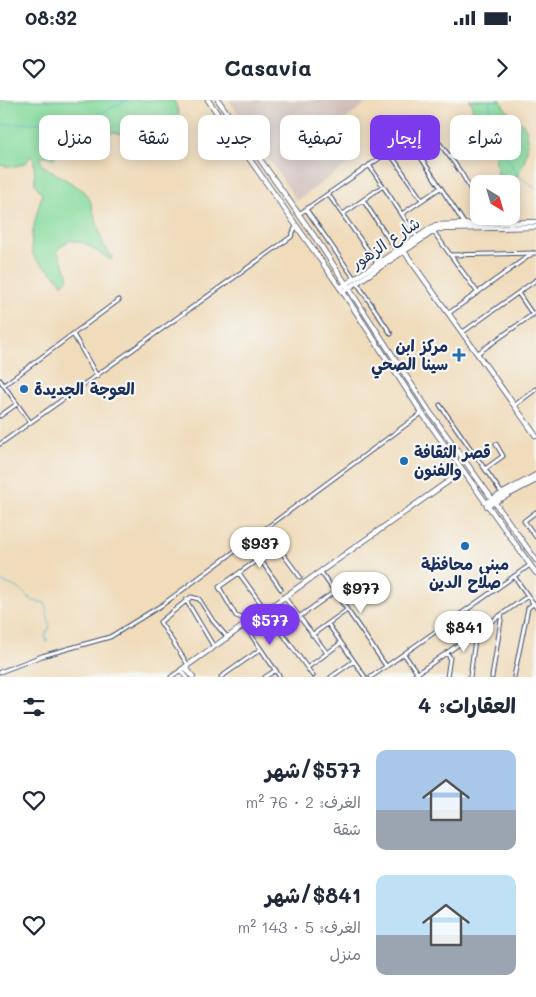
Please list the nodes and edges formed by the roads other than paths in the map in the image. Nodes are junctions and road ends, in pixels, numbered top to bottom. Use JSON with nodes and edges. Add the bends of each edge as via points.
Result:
{"nodes":[{"id":1,"x":208,"y":100,"type":"edge"},
{"id":2,"x":218,"y":100,"type":"edge"},
{"id":3,"x":440,"y":145,"type":"edge"},
{"id":4,"x":378,"y":160,"type":"edge"},
{"id":5,"x":394,"y":160,"type":"edge"},
{"id":6,"x":422,"y":160,"type":"edge"},
{"id":7,"x":369,"y":166,"type":"junction"},
{"id":8,"x":278,"y":185,"type":"junction"},
{"id":9,"x":383,"y":186,"type":"junction"},
{"id":10,"x":440,"y":188,"type":"junction"},
{"id":11,"x":470,"y":189,"type":"edge"},
{"id":12,"x":272,"y":190,"type":"junction"},
{"id":13,"x":328,"y":194,"type":"junction"},
{"id":14,"x":363,"y":200,"type":"junction"},
{"id":15,"x":422,"y":200,"type":"junction"},
{"id":16,"x":306,"y":209,"type":"junction"},
{"id":17,"x":298,"y":214,"type":"junction"},
{"id":18,"x":342,"y":214,"type":"junction"},
{"id":19,"x":402,"y":214,"type":"junction"},
{"id":20,"x":520,"y":222,"type":"edge"},
{"id":21,"x":536,"y":222,"type":"edge"},
{"id":22,"x":464,"y":223,"type":"junction"},
{"id":23,"x":470,"y":223,"type":"edge"},
{"id":24,"x":296,"y":225,"type":"junction"},
{"id":25,"x":536,"y":227,"type":"edge"},
{"id":26,"x":434,"y":231,"type":"junction"},
{"id":27,"x":291,"y":237,"type":"junction"},
{"id":28,"x":304,"y":237,"type":"junction"},
{"id":29,"x":417,"y":237,"type":"junction"},
{"id":30,"x":401,"y":249,"type":"junction"},
{"id":31,"x":534,"y":253,"type":"edge"},
{"id":32,"x":450,"y":255,"type":"junction"},
{"id":33,"x":376,"y":264,"type":"junction"},
{"id":34,"x":355,"y":280,"type":"junction"},
{"id":35,"x":536,"y":280,"type":"edge"},
{"id":36,"x":347,"y":286,"type":"junction"},
{"id":37,"x":341,"y":290,"type":"junction"},
{"id":38,"x":478,"y":293,"type":"junction"},
{"id":39,"x":518,"y":293,"type":"junction"},
{"id":40,"x":119,"y":300,"type":"dead end"},
{"id":41,"x":450,"y":313,"type":"junction"},
{"id":42,"x":534,"y":314,"type":"edge"},
{"id":43,"x":463,"y":332,"type":"junction"},
{"id":44,"x":73,"y":334,"type":"junction"},
{"id":45,"x":391,"y":334,"type":"dead end"},
{"id":46,"x":478,"y":353,"type":"junction"},
{"id":47,"x":97,"y":376,"type":"junction"},
{"id":48,"x":0,"y":380,"type":"edge"},
{"id":49,"x":4,"y":385,"type":"junction"},
{"id":50,"x":536,"y":389,"type":"edge"},
{"id":51,"x":17,"y":404,"type":"junction"},
{"id":52,"x":440,"y":405,"type":"dead end"},
{"id":53,"x":514,"y":405,"type":"junction"},
{"id":54,"x":422,"y":413,"type":"junction"},
{"id":55,"x":0,"y":416,"type":"edge"},
{"id":56,"x":30,"y":422,"type":"junction"},
{"id":57,"x":536,"y":436,"type":"edge"},
{"id":58,"x":0,"y":444,"type":"edge"},
{"id":59,"x":496,"y":444,"type":"dead end"},
{"id":60,"x":485,"y":469,"type":"junction"},
{"id":61,"x":463,"y":472,"type":"junction"},
{"id":62,"x":536,"y":474,"type":"edge"},
{"id":63,"x":536,"y":480,"type":"edge"},
{"id":64,"x":501,"y":492,"type":"junction"},
{"id":65,"x":492,"y":500,"type":"junction"},
{"id":66,"x":486,"y":504,"type":"junction"},
{"id":67,"x":536,"y":512,"type":"edge"},
{"id":68,"x":536,"y":537,"type":"edge"},
{"id":69,"x":248,"y":542,"type":"junction"},
{"id":70,"x":259,"y":558,"type":"junction"},
{"id":71,"x":536,"y":560,"type":"edge"},
{"id":72,"x":530,"y":565,"type":"junction"},
{"id":73,"x":321,"y":572,"type":"junction"},
{"id":74,"x":238,"y":573,"type":"junction"},
{"id":75,"x":536,"y":573,"type":"edge"},
{"id":76,"x":514,"y":576,"type":"junction"},
{"id":77,"x":300,"y":577,"type":"dead end"},
{"id":78,"x":281,"y":588,"type":"dead end"},
{"id":79,"x":334,"y":592,"type":"junction"},
{"id":80,"x":528,"y":596,"type":"junction"},
{"id":81,"x":285,"y":598,"type":"junction"},
{"id":82,"x":186,"y":600,"type":"junction"},
{"id":83,"x":261,"y":604,"type":"junction"},
{"id":84,"x":535,"y":605,"type":"edge"},
{"id":85,"x":347,"y":610,"type":"junction"},
{"id":86,"x":266,"y":611,"type":"junction"},
{"id":87,"x":502,"y":614,"type":"junction"},
{"id":88,"x":299,"y":618,"type":"junction"},
{"id":89,"x":328,"y":624,"type":"junction"},
{"id":90,"x":245,"y":626,"type":"junction"},
{"id":91,"x":476,"y":632,"type":"junction"},
{"id":92,"x":312,"y":635,"type":"junction"},
{"id":93,"x":228,"y":638,"type":"junction"},
{"id":94,"x":341,"y":643,"type":"junction"},
{"id":95,"x":214,"y":647,"type":"junction"},
{"id":96,"x":261,"y":649,"type":"junction"},
{"id":97,"x":326,"y":653,"type":"junction"},
{"id":98,"x":446,"y":653,"type":"junction"},
{"id":99,"x":404,"y":654,"type":"junction"},
{"id":100,"x":354,"y":661,"type":"junction"},
{"id":101,"x":386,"y":666,"type":"junction"},
{"id":102,"x":185,"y":667,"type":"junction"},
{"id":103,"x":307,"y":668,"type":"junction"},
{"id":104,"x":276,"y":670,"type":"junction"},
{"id":105,"x":0,"y":672,"type":"edge"},
{"id":106,"x":419,"y":675,"type":"edge"},
{"id":107,"x":171,"y":677,"type":"edge"},
{"id":108,"x":186,"y":677,"type":"edge"},
{"id":109,"x":193,"y":677,"type":"edge"},
{"id":110,"x":221,"y":677,"type":"edge"},
{"id":111,"x":265,"y":677,"type":"edge"},
{"id":112,"x":280,"y":677,"type":"edge"},
{"id":113,"x":313,"y":677,"type":"edge"},
{"id":114,"x":331,"y":677,"type":"edge"},
{"id":115,"x":364,"y":677,"type":"edge"},
{"id":116,"x":372,"y":677,"type":"edge"},
{"id":117,"x":412,"y":677,"type":"edge"},
{"id":118,"x":447,"y":677,"type":"edge"},
{"id":119,"x":470,"y":677,"type":"edge"},
{"id":120,"x":492,"y":677,"type":"edge"},
{"id":121,"x":514,"y":677,"type":"edge"}],
"edges":[{"from":1,"to":12,"type":"main road"},
{"from":2,"to":8,"type":"main road"},
{"from":3,"to":11,"type":"street"},
{"from":4,"to":7,"type":"street"},
{"from":5,"to":15,"type":"street"},
{"from":6,"to":10,"type":"street"},
{"from":7,"to":9,"type":"street"},
{"from":7,"to":13,"type":"street"},
{"from":8,"to":12,"type":"main road"},
{"from":8,"to":17,"type":"main road"},
{"from":9,"to":14,"type":"street"},
{"from":9,"to":19,"type":"street"},
{"from":10,"to":15,"type":"street"},
{"from":10,"to":22,"type":"street"},
{"from":12,"to":24,"type":"main road"},
{"from":13,"to":16,"type":"street"},
{"from":13,"to":18,"type":"street"},
{"from":14,"to":18,"type":"street"},
{"from":14,"to":30,"type":"street"},
{"from":15,"to":19,"type":"street"},
{"from":16,"to":17,"type":"street"},
{"from":16,"to":34,"type":"street"},
{"from":17,"to":36,"type":"main road"},
{"from":18,"to":33,"type":"street"},
{"from":19,"to":29,"type":"street"},
{"from":20,"to":21,"type":"main road","name":"شارع الزهور"},
{"from":22,"to":23,"type":"main road","name":"شارع الزهور"},
{"from":22,"to":29,"type":"main road","name":"شارع الزهور","via":[[436,225]]},
{"from":24,"to":27,"type":"street"},
{"from":24,"to":28,"type":"main road"},
{"from":25,"to":26,"type":"main road","name":"شارع الزهور"},
{"from":26,"to":30,"type":"main road","name":"شارع الزهور"},
{"from":26,"to":32,"type":"street"},
{"from":27,"to":28,"type":"street"},
{"from":27,"to":47,"type":"street"},
{"from":28,"to":37,"type":"main road"},
{"from":29,"to":30,"type":"main road","name":"شارع الزهور"},
{"from":30,"to":33,"type":"main road","name":"شارع الزهور"},
{"from":30,"to":34,"type":"main road","name":"شارع الزهور"},
{"from":30,"to":41,"type":"main road"},
{"from":31,"to":32,"type":"street"},
{"from":31,"to":38,"type":"street"},
{"from":32,"to":38,"type":"street"},
{"from":33,"to":34,"type":"main road","name":"شارع الزهور"},
{"from":34,"to":36,"type":"main road","name":"شارع الزهور"},
{"from":34,"to":45,"type":"street"},
{"from":35,"to":39,"type":"street"},
{"from":36,"to":37,"type":"main road","name":"شارع الزهور"},
{"from":36,"to":65,"type":"main road"},
{"from":37,"to":54,"type":"main road"},
{"from":38,"to":41,"type":"street"},
{"from":39,"to":42,"type":"street"},
{"from":39,"to":43,"type":"street"},
{"from":40,"to":44,"type":"street"},
{"from":41,"to":43,"type":"main road"},
{"from":42,"to":46,"type":"street"},
{"from":43,"to":46,"type":"main road"},
{"from":44,"to":47,"type":"street"},
{"from":44,"to":49,"type":"street"},
{"from":46,"to":53,"type":"main road"},
{"from":47,"to":56,"type":"street"},
{"from":48,"to":49,"type":"street"},
{"from":49,"to":51,"type":"street"},
{"from":50,"to":53,"type":"street"},
{"from":51,"to":55,"type":"street"},
{"from":51,"to":56,"type":"street"},
{"from":52,"to":60,"type":"street"},
{"from":53,"to":57,"type":"main road"},
{"from":54,"to":61,"type":"main road"},
{"from":54,"to":69,"type":"street"},
{"from":56,"to":58,"type":"street"},
{"from":59,"to":60,"type":"street","via":[[503,456]]},
{"from":60,"to":64,"type":"street"},
{"from":61,"to":66,"type":"main road"},
{"from":61,"to":73,"type":"main road"},
{"from":62,"to":64,"type":"main road"},
{"from":63,"to":65,"type":"main road"},
{"from":64,"to":65,"type":"main road"},
{"from":65,"to":66,"type":"main road"},
{"from":65,"to":71,"type":"main road"},
{"from":66,"to":72,"type":"main road"},
{"from":67,"to":68,"type":"street","via":[[524,521]]},
{"from":69,"to":70,"type":"street"},
{"from":69,"to":105,"type":"street","via":[[162,605],[110,637],[42,656]]},
{"from":70,"to":74,"type":"street"},
{"from":70,"to":77,"type":"street","via":[[277,546]]},
{"from":70,"to":78,"type":"street"},
{"from":72,"to":75,"type":"main road"},
{"from":72,"to":76,"type":"street"},
{"from":73,"to":79,"type":"street"},
{"from":73,"to":81,"type":"main road"},
{"from":74,"to":83,"type":"street"},
{"from":74,"to":83,"type":"street","via":[[219,587],[236,616],[242,618]]},
{"from":76,"to":80,"type":"street"},
{"from":76,"to":99,"type":"street"},
{"from":79,"to":85,"type":"street"},
{"from":79,"to":88,"type":"street"},
{"from":80,"to":84,"type":"street"},
{"from":80,"to":87,"type":"street"},
{"from":81,"to":86,"type":"main road"},
{"from":81,"to":88,"type":"street"},
{"from":82,"to":93,"type":"street","via":[[191,597],[199,599]]},
{"from":82,"to":95,"type":"street"},
{"from":82,"to":102,"type":"street","via":[[160,622]]},
{"from":83,"to":86,"type":"street"},
{"from":84,"to":121,"type":"street","via":[[528,608]]},
{"from":85,"to":89,"type":"street"},
{"from":85,"to":101,"type":"street"},
{"from":86,"to":90,"type":"main road"},
{"from":86,"to":103,"type":"street"},
{"from":87,"to":91,"type":"street"},
{"from":87,"to":120,"type":"street"},
{"from":88,"to":92,"type":"street"},
{"from":89,"to":92,"type":"street"},
{"from":89,"to":94,"type":"street"},
{"from":90,"to":93,"type":"main road"},
{"from":90,"to":96,"type":"street"},
{"from":91,"to":98,"type":"street"},
{"from":91,"to":119,"type":"street"},
{"from":92,"to":97,"type":"street"},
{"from":93,"to":95,"type":"main road"},
{"from":94,"to":97,"type":"street"},
{"from":94,"to":100,"type":"street"},
{"from":95,"to":102,"type":"main road"},
{"from":96,"to":104,"type":"street"},
{"from":96,"to":110,"type":"street"},
{"from":97,"to":103,"type":"street"},
{"from":98,"to":106,"type":"street"},
{"from":98,"to":118,"type":"street","via":[[450,657]]},
{"from":99,"to":101,"type":"street"},
{"from":99,"to":106,"type":"street"},
{"from":100,"to":114,"type":"street"},
{"from":100,"to":115,"type":"street"},
{"from":101,"to":116,"type":"street"},
{"from":102,"to":107,"type":"street"},
{"from":102,"to":108,"type":"main road"},
{"from":102,"to":109,"type":"main road"},
{"from":103,"to":113,"type":"street"},
{"from":104,"to":111,"type":"street"},
{"from":104,"to":112,"type":"street"},
{"from":106,"to":117,"type":"street"}]}
